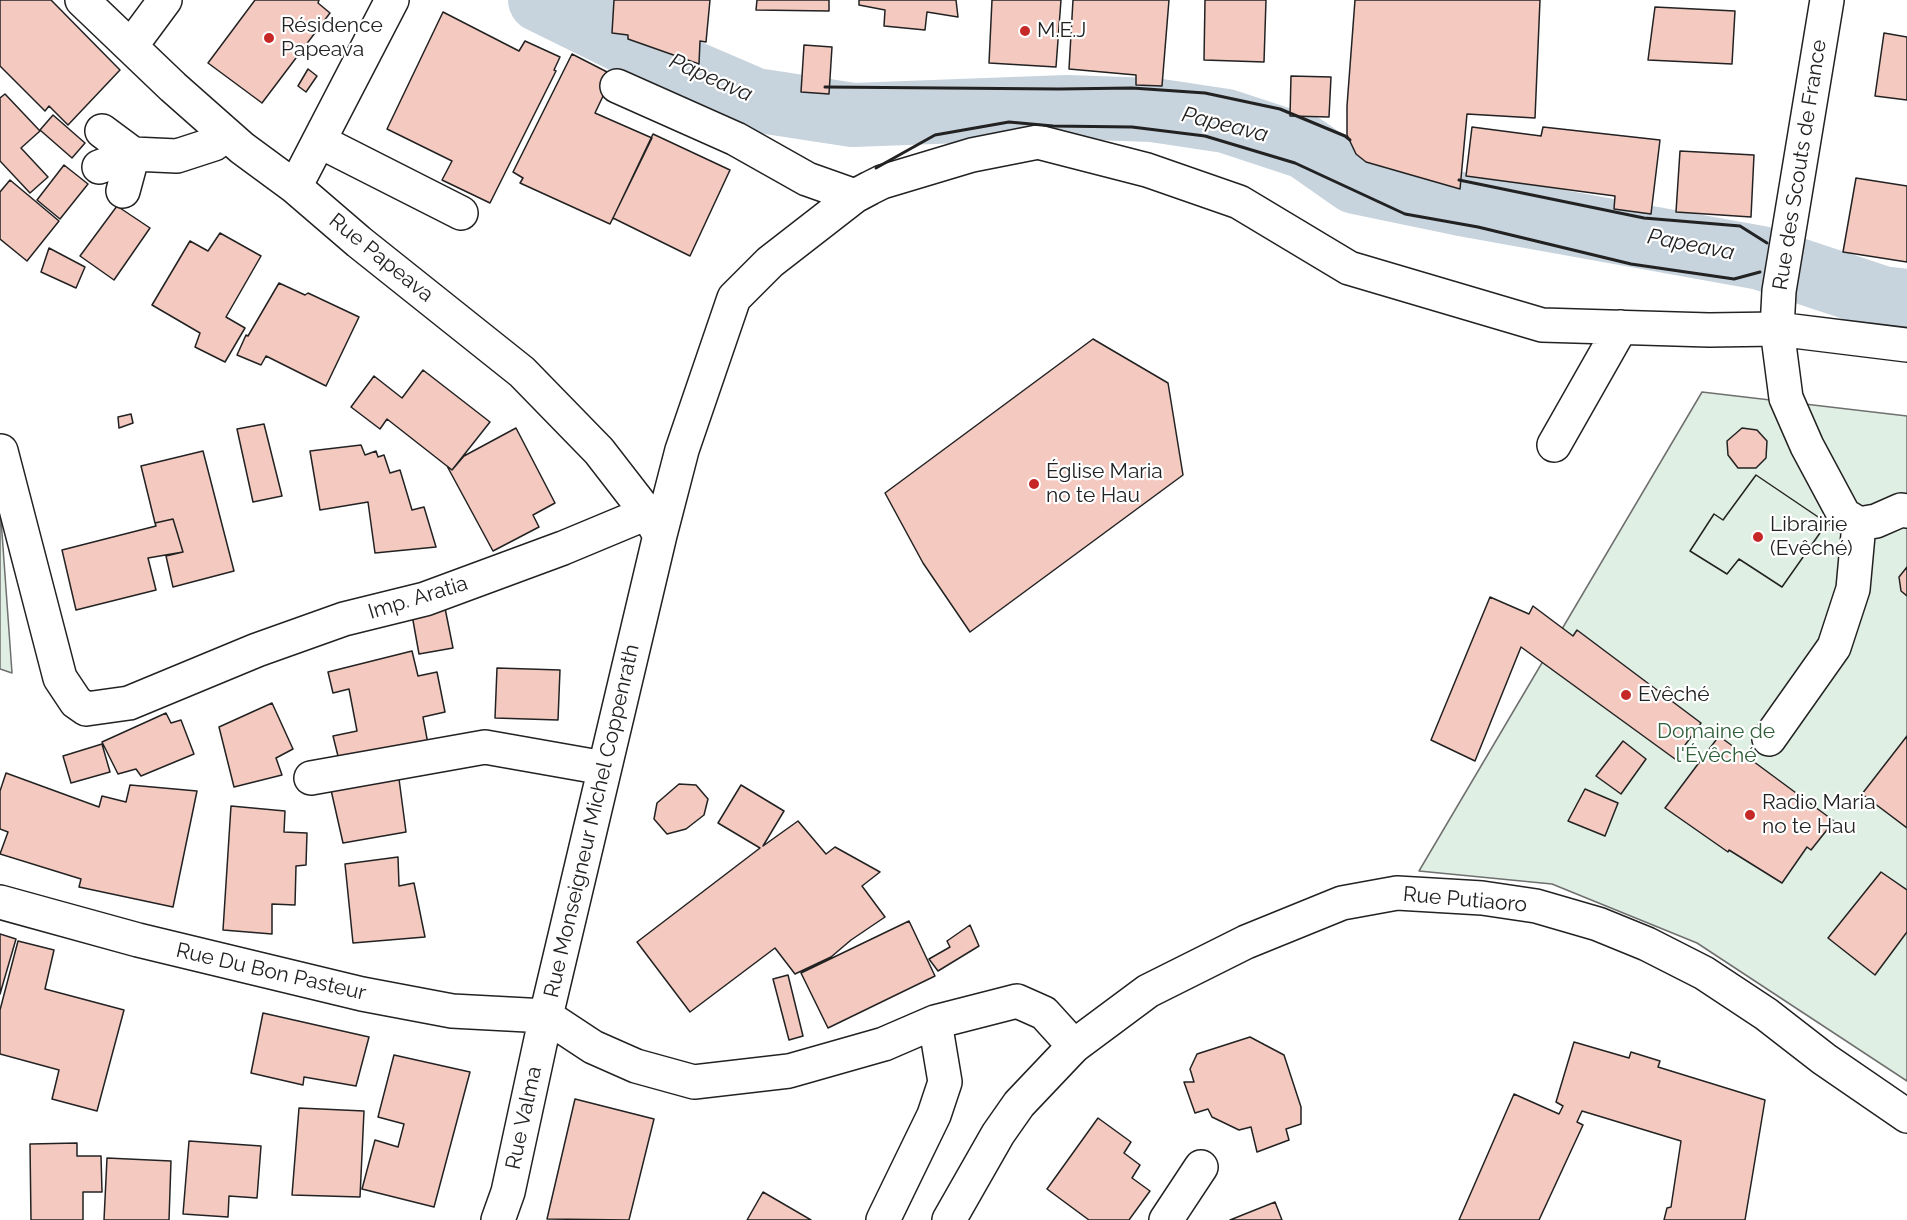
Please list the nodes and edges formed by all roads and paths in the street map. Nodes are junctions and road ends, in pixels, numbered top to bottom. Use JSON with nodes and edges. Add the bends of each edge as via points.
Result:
{"nodes":[{"id":1,"x":82,"y":0,"type":"edge"},
{"id":2,"x":165,"y":0,"type":"edge"},
{"id":3,"x":392,"y":0,"type":"edge"},
{"id":4,"x":1827,"y":0,"type":"edge"},
{"id":5,"x":131,"y":46,"type":"junction"},
{"id":6,"x":617,"y":86,"type":"dead end"},
{"id":7,"x":102,"y":131,"type":"dead end"},
{"id":8,"x":226,"y":134,"type":"junction"},
{"id":9,"x":319,"y":141,"type":"junction"},
{"id":10,"x":133,"y":154,"type":"junction"},
{"id":11,"x":99,"y":167,"type":"dead end"},
{"id":12,"x":295,"y":187,"type":"junction"},
{"id":13,"x":123,"y":191,"type":"dead end"},
{"id":14,"x":855,"y":196,"type":"junction"},
{"id":15,"x":461,"y":213,"type":"dead end"},
{"id":16,"x":1621,"y":327,"type":"junction"},
{"id":17,"x":1776,"y":329,"type":"junction"},
{"id":18,"x":1907,"y":345,"type":"edge"},
{"id":19,"x":1554,"y":445,"type":"dead end"},
{"id":20,"x":1,"y":451,"type":"edge"},
{"id":21,"x":1907,"y":511,"type":"edge"},
{"id":22,"x":653,"y":524,"type":"junction"},
{"id":23,"x":1859,"y":524,"type":"junction"},
{"id":24,"x":1769,"y":739,"type":"dead end"},
{"id":25,"x":604,"y":768,"type":"junction"},
{"id":26,"x":311,"y":778,"type":"dead end"},
{"id":27,"x":0,"y":902,"type":"edge"},
{"id":28,"x":546,"y":1016,"type":"junction"},
{"id":29,"x":935,"y":1022,"type":"junction"},
{"id":30,"x":1074,"y":1046,"type":"junction"},
{"id":31,"x":1907,"y":1116,"type":"edge"},
{"id":32,"x":1201,"y":1167,"type":"dead end"},
{"id":33,"x":498,"y":1220,"type":"edge"},
{"id":34,"x":883,"y":1220,"type":"edge"},
{"id":35,"x":949,"y":1220,"type":"edge"},
{"id":36,"x":1166,"y":1220,"type":"edge"}],
"edges":[{"from":1,"to":5,"type":"street","name":"Rue Papeava"},
{"from":2,"to":5,"type":"street"},
{"from":3,"to":9,"type":"street"},
{"from":4,"to":17,"type":"street","name":"Rue des Scouts de France"},
{"from":5,"to":8,"type":"street","name":"Rue Papeava"},
{"from":6,"to":14,"type":"street","via":[[736,139],[807,179]]},
{"from":7,"to":10,"type":"street"},
{"from":8,"to":10,"type":"street","via":[[214,144],[177,156]]},
{"from":8,"to":12,"type":"street","name":"Rue Papeava"},
{"from":9,"to":12,"type":"street"},
{"from":9,"to":15,"type":"street"},
{"from":10,"to":11,"type":"street"},
{"from":10,"to":13,"type":"street"},
{"from":12,"to":22,"type":"street","name":"Rue Papeava","via":[[522,372],[598,451]]},
{"from":14,"to":16,"type":"street","name":"Rue Monseigneur Michel Coppenrath","via":[[882,182],[972,155],[1038,142],[1147,170],[1239,202],[1349,268],[1542,325]]},
{"from":14,"to":22,"type":"street","name":"Rue Monseigneur Michel Coppenrath","via":[[770,262],[734,298]]},
{"from":16,"to":17,"type":"street","name":"Rue Monseigneur Michel Coppenrath"},
{"from":16,"to":19,"type":"street"},
{"from":17,"to":18,"type":"street","name":"Rue Monseigneur Michel Coppenrath"},
{"from":17,"to":23,"type":"street","name":"Rue des Scouts de France","via":[[1786,398],[1844,515]]},
{"from":20,"to":22,"type":"street","name":"Imp. Aratia","via":[[60,678],[86,710],[129,703],[344,619],[425,599],[563,548]]},
{"from":21,"to":23,"type":"street"},
{"from":22,"to":25,"type":"street","name":"Rue Monseigneur Michel Coppenrath"},
{"from":23,"to":24,"type":"street","via":[[1853,589],[1834,647]]},
{"from":25,"to":26,"type":"street","via":[[485,747]]},
{"from":25,"to":28,"type":"street","name":"Rue Monseigneur Michel Coppenrath"},
{"from":27,"to":28,"type":"street","name":"Rue Du Bon Pasteur","via":[[362,994],[452,1011]]},
{"from":28,"to":29,"type":"street","name":"Rue Monseigneur Michel Coppenrath","via":[[593,1047],[636,1066],[694,1082],[789,1071],[884,1044]]},
{"from":28,"to":33,"type":"street","name":"Rue Valma","via":[[508,1192]]},
{"from":29,"to":30,"type":"street","name":"Rue Monseigneur Michel Coppenrath","via":[[1017,1001],[1044,1013]]},
{"from":29,"to":34,"type":"street","via":[[945,1082],[934,1115]]},
{"from":30,"to":31,"type":"street","name":"Rue Putiaoro","via":[[1148,991],[1246,942],[1342,903],[1397,893],[1482,898],[1536,906],[1598,924],[1685,963],[1766,1014]]},
{"from":30,"to":35,"type":"street","name":"Rue Putiaoro","via":[[1019,1104]]},
{"from":32,"to":36,"type":"street"}]}
